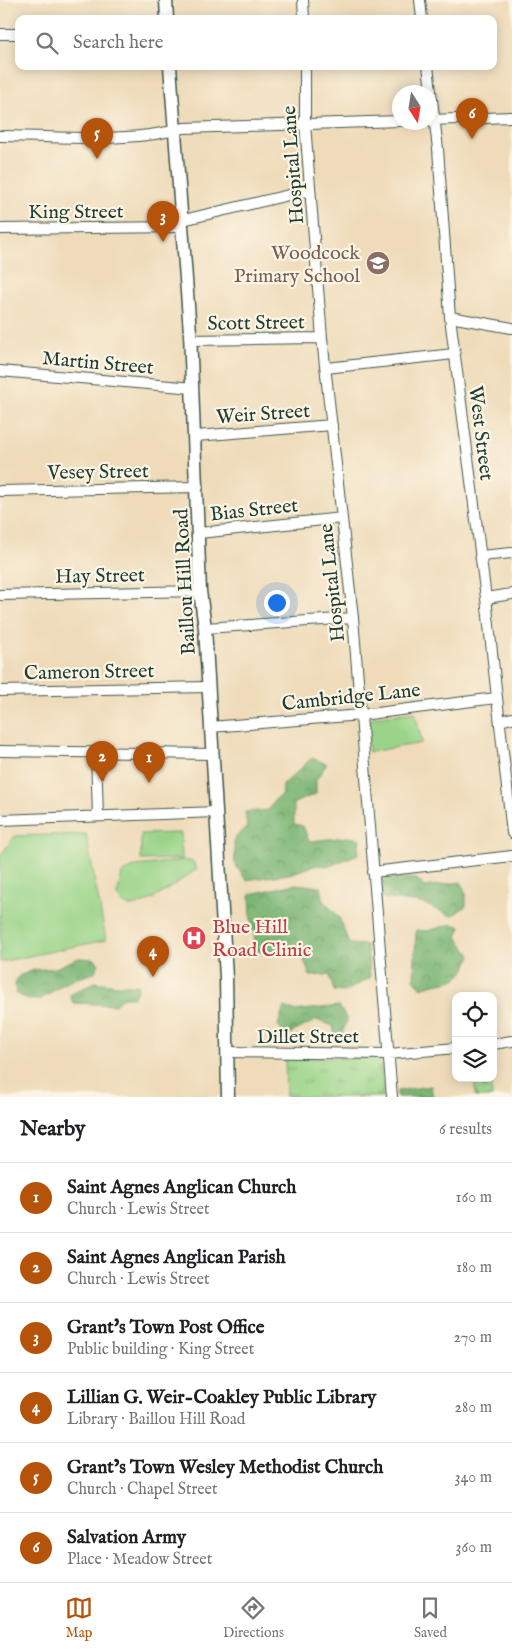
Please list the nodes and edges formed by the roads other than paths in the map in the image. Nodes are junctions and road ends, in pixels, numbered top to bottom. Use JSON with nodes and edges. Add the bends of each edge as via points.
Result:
{"nodes":[{"id":1,"x":166,"y":0,"type":"edge"},
{"id":2,"x":303,"y":0,"type":"edge"},
{"id":3,"x":420,"y":0,"type":"edge"},
{"id":4,"x":167,"y":15,"type":"edge"},
{"id":5,"x":304,"y":15,"type":"edge"},
{"id":6,"x":422,"y":15,"type":"edge"},
{"id":7,"x":0,"y":34,"type":"edge"},
{"id":8,"x":15,"y":34,"type":"edge"},
{"id":9,"x":170,"y":70,"type":"edge"},
{"id":10,"x":305,"y":70,"type":"edge"},
{"id":11,"x":428,"y":70,"type":"edge"},
{"id":12,"x":429,"y":85,"type":"edge"},
{"id":13,"x":512,"y":117,"type":"edge"},
{"id":14,"x":437,"y":120,"type":"edge"},
{"id":15,"x":392,"y":121,"type":"edge"},
{"id":16,"x":305,"y":124,"type":"junction"},
{"id":17,"x":433,"y":130,"type":"edge"},
{"id":18,"x":174,"y":131,"type":"junction"},
{"id":19,"x":0,"y":136,"type":"edge"},
{"id":20,"x":310,"y":190,"type":"junction"},
{"id":21,"x":183,"y":224,"type":"junction"},
{"id":22,"x":0,"y":229,"type":"edge"},
{"id":23,"x":450,"y":317,"type":"junction"},
{"id":24,"x":512,"y":328,"type":"edge"},
{"id":25,"x":322,"y":338,"type":"junction"},
{"id":26,"x":190,"y":340,"type":"junction"},
{"id":27,"x":454,"y":354,"type":"junction"},
{"id":28,"x":326,"y":368,"type":"junction"},
{"id":29,"x":0,"y":371,"type":"edge"},
{"id":30,"x":193,"y":388,"type":"junction"},
{"id":31,"x":332,"y":425,"type":"junction"},
{"id":32,"x":196,"y":436,"type":"junction"},
{"id":33,"x":198,"y":487,"type":"junction"},
{"id":34,"x":0,"y":491,"type":"edge"},
{"id":35,"x":342,"y":518,"type":"junction"},
{"id":36,"x":199,"y":533,"type":"junction"},
{"id":37,"x":512,"y":553,"type":"edge"},
{"id":38,"x":480,"y":556,"type":"junction"},
{"id":39,"x":200,"y":591,"type":"junction"},
{"id":40,"x":512,"y":594,"type":"edge"},
{"id":41,"x":0,"y":595,"type":"edge"},
{"id":42,"x":486,"y":598,"type":"junction"},
{"id":43,"x":353,"y":618,"type":"junction"},
{"id":44,"x":205,"y":628,"type":"junction"},
{"id":45,"x":208,"y":687,"type":"junction"},
{"id":46,"x":0,"y":691,"type":"edge"},
{"id":47,"x":496,"y":698,"type":"junction"},
{"id":48,"x":361,"y":715,"type":"junction"},
{"id":49,"x":512,"y":718,"type":"edge"},
{"id":50,"x":500,"y":720,"type":"junction"},
{"id":51,"x":210,"y":727,"type":"junction"},
{"id":52,"x":0,"y":751,"type":"edge"},
{"id":53,"x":96,"y":752,"type":"junction"},
{"id":54,"x":212,"y":754,"type":"junction"},
{"id":55,"x":508,"y":767,"type":"edge"},
{"id":56,"x":217,"y":812,"type":"junction"},
{"id":57,"x":98,"y":816,"type":"junction"},
{"id":58,"x":0,"y":820,"type":"edge"},
{"id":59,"x":512,"y":833,"type":"edge"},
{"id":60,"x":512,"y":856,"type":"edge"},
{"id":61,"x":373,"y":872,"type":"junction"},
{"id":62,"x":512,"y":1041,"type":"edge"},
{"id":63,"x":497,"y":1043,"type":"edge"},
{"id":64,"x":452,"y":1048,"type":"edge"},
{"id":65,"x":227,"y":1052,"type":"junction"},
{"id":66,"x":389,"y":1054,"type":"junction"},
{"id":67,"x":228,"y":1097,"type":"edge"},
{"id":68,"x":392,"y":1097,"type":"edge"}],
"edges":[{"from":1,"to":4,"type":"main road"},
{"from":2,"to":5,"type":"street"},
{"from":3,"to":6,"type":"street"},
{"from":7,"to":8,"type":"street"},
{"from":9,"to":18,"type":"main road","name":"Baillou Hill Road"},
{"from":10,"to":16,"type":"street","name":"Hospital Lane"},
{"from":11,"to":12,"type":"street","name":"West Street"},
{"from":13,"to":14,"type":"street"},
{"from":15,"to":16,"type":"street"},
{"from":16,"to":18,"type":"street"},
{"from":16,"to":20,"type":"street","name":"Hospital Lane"},
{"from":17,"to":23,"type":"street","name":"West Street"},
{"from":18,"to":19,"type":"street","via":[[93,137]]},
{"from":18,"to":21,"type":"main road","name":"Baillou Hill Road"},
{"from":20,"to":21,"type":"street","name":"King Street"},
{"from":20,"to":25,"type":"street","name":"Hospital Lane"},
{"from":21,"to":22,"type":"street","name":"King Street"},
{"from":21,"to":26,"type":"main road","name":"Baillou Hill Road"},
{"from":23,"to":24,"type":"street"},
{"from":23,"to":27,"type":"street","name":"West Street"},
{"from":25,"to":26,"type":"street","name":"Scott Street"},
{"from":25,"to":28,"type":"street","name":"Hospital Lane"},
{"from":26,"to":30,"type":"main road","name":"Baillou Hill Road"},
{"from":27,"to":28,"type":"street"},
{"from":27,"to":38,"type":"street","name":"West Street"},
{"from":28,"to":31,"type":"street","name":"Hospital Lane"},
{"from":29,"to":30,"type":"street","name":"Martin Street"},
{"from":30,"to":32,"type":"main road","name":"Baillou Hill Road"},
{"from":31,"to":32,"type":"street","name":"Weir Street"},
{"from":31,"to":35,"type":"street","name":"Hospital Lane"},
{"from":32,"to":33,"type":"main road","name":"Baillou Hill Road"},
{"from":33,"to":34,"type":"street","name":"Vesey Street"},
{"from":33,"to":36,"type":"main road","name":"Baillou Hill Road"},
{"from":35,"to":36,"type":"street","name":"Bias Street"},
{"from":35,"to":43,"type":"street","name":"Hospital Lane"},
{"from":36,"to":39,"type":"main road","name":"Baillou Hill Road"},
{"from":37,"to":38,"type":"street"},
{"from":38,"to":42,"type":"street","name":"West Street"},
{"from":39,"to":41,"type":"street","name":"Hay Street"},
{"from":39,"to":44,"type":"main road","name":"Baillou Hill Road"},
{"from":40,"to":42,"type":"street"},
{"from":42,"to":47,"type":"street","name":"West Street"},
{"from":43,"to":44,"type":"street"},
{"from":43,"to":48,"type":"street","name":"Hospital Lane"},
{"from":44,"to":45,"type":"main road","name":"Baillou Hill Road"},
{"from":45,"to":46,"type":"street","name":"Cameron Street"},
{"from":45,"to":51,"type":"main road","name":"Baillou Hill Road"},
{"from":47,"to":48,"type":"street","name":"Cambridge Lane"},
{"from":47,"to":50,"type":"street","name":"West Street"},
{"from":48,"to":51,"type":"street","name":"Cambridge Lane"},
{"from":48,"to":61,"type":"street","name":"Hospital Lane"},
{"from":49,"to":50,"type":"street"},
{"from":50,"to":55,"type":"street","name":"West Street"},
{"from":51,"to":54,"type":"main road","name":"Baillou Hill Road"},
{"from":52,"to":53,"type":"street"},
{"from":53,"to":54,"type":"street"},
{"from":53,"to":57,"type":"street"},
{"from":54,"to":56,"type":"main road","name":"Baillou Hill Road"},
{"from":55,"to":59,"type":"street","name":"West Street"},
{"from":56,"to":57,"type":"street"},
{"from":56,"to":65,"type":"main road","name":"Baillou Hill Road"},
{"from":57,"to":58,"type":"street"},
{"from":60,"to":61,"type":"street"},
{"from":61,"to":66,"type":"street","name":"Hospital Lane"},
{"from":62,"to":63,"type":"street"},
{"from":64,"to":66,"type":"street","name":"Dillet Street"},
{"from":65,"to":66,"type":"street","name":"Dillet Street"},
{"from":65,"to":67,"type":"main road","name":"Baillou Hill Road"},
{"from":66,"to":68,"type":"street","name":"Hospital Lane"}]}
